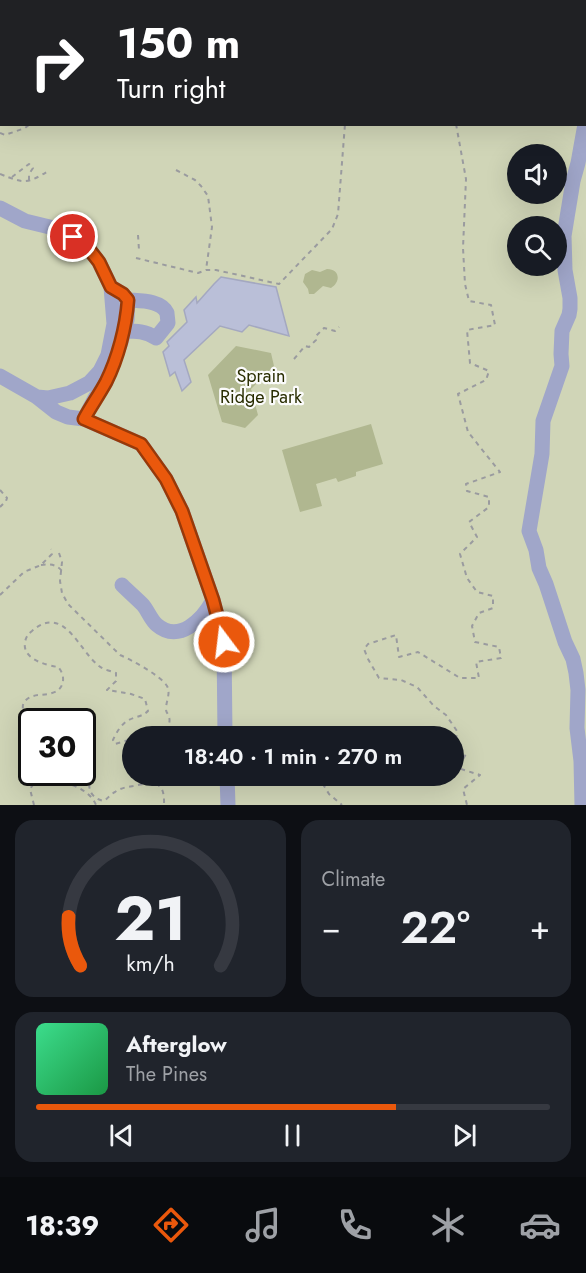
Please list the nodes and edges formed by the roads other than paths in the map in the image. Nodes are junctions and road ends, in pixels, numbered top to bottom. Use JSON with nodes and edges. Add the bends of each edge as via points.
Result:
{"nodes":[{"id":1,"x":584,"y":126,"type":"edge"},
{"id":2,"x":0,"y":208,"type":"edge"},
{"id":3,"x":111,"y":287,"type":"junction"},
{"id":4,"x":128,"y":300,"type":"junction"},
{"id":5,"x":124,"y":331,"type":"junction"},
{"id":6,"x":0,"y":376,"type":"edge"},
{"id":7,"x":37,"y":397,"type":"junction"},
{"id":8,"x":84,"y":419,"type":"junction"},
{"id":9,"x":122,"y":585,"type":"dead end"},
{"id":10,"x":213,"y":600,"type":"junction"},
{"id":11,"x":225,"y":726,"type":"edge"},
{"id":12,"x":227,"y":786,"type":"edge"},
{"id":13,"x":228,"y":805,"type":"edge"},
{"id":14,"x":582,"y":805,"type":"edge"}],
"edges":[{"from":1,"to":14,"type":"street","via":[[564,236],[570,315],[562,331],[562,366],[543,421],[542,454],[529,531],[576,673]]},
{"from":2,"to":3,"type":"street","via":[[62,230],[85,244]]},
{"from":3,"to":4,"type":"street"},
{"from":3,"to":7,"type":"street","via":[[114,324],[108,355],[100,370],[89,383],[70,393]]},
{"from":4,"to":5,"type":"street"},
{"from":4,"to":5,"type":"street","via":[[160,305],[167,313],[168,323],[156,338],[141,331]]},
{"from":5,"to":8,"type":"street","via":[[106,382]]},
{"from":6,"to":7,"type":"street"},
{"from":7,"to":8,"type":"street","via":[[56,412]]},
{"from":8,"to":10,"type":"street","via":[[141,444],[166,479],[182,511]]},
{"from":9,"to":10,"type":"street","via":[[167,631],[188,628]]},
{"from":10,"to":11,"type":"street","via":[[224,642]]},
{"from":12,"to":13,"type":"street"}]}
